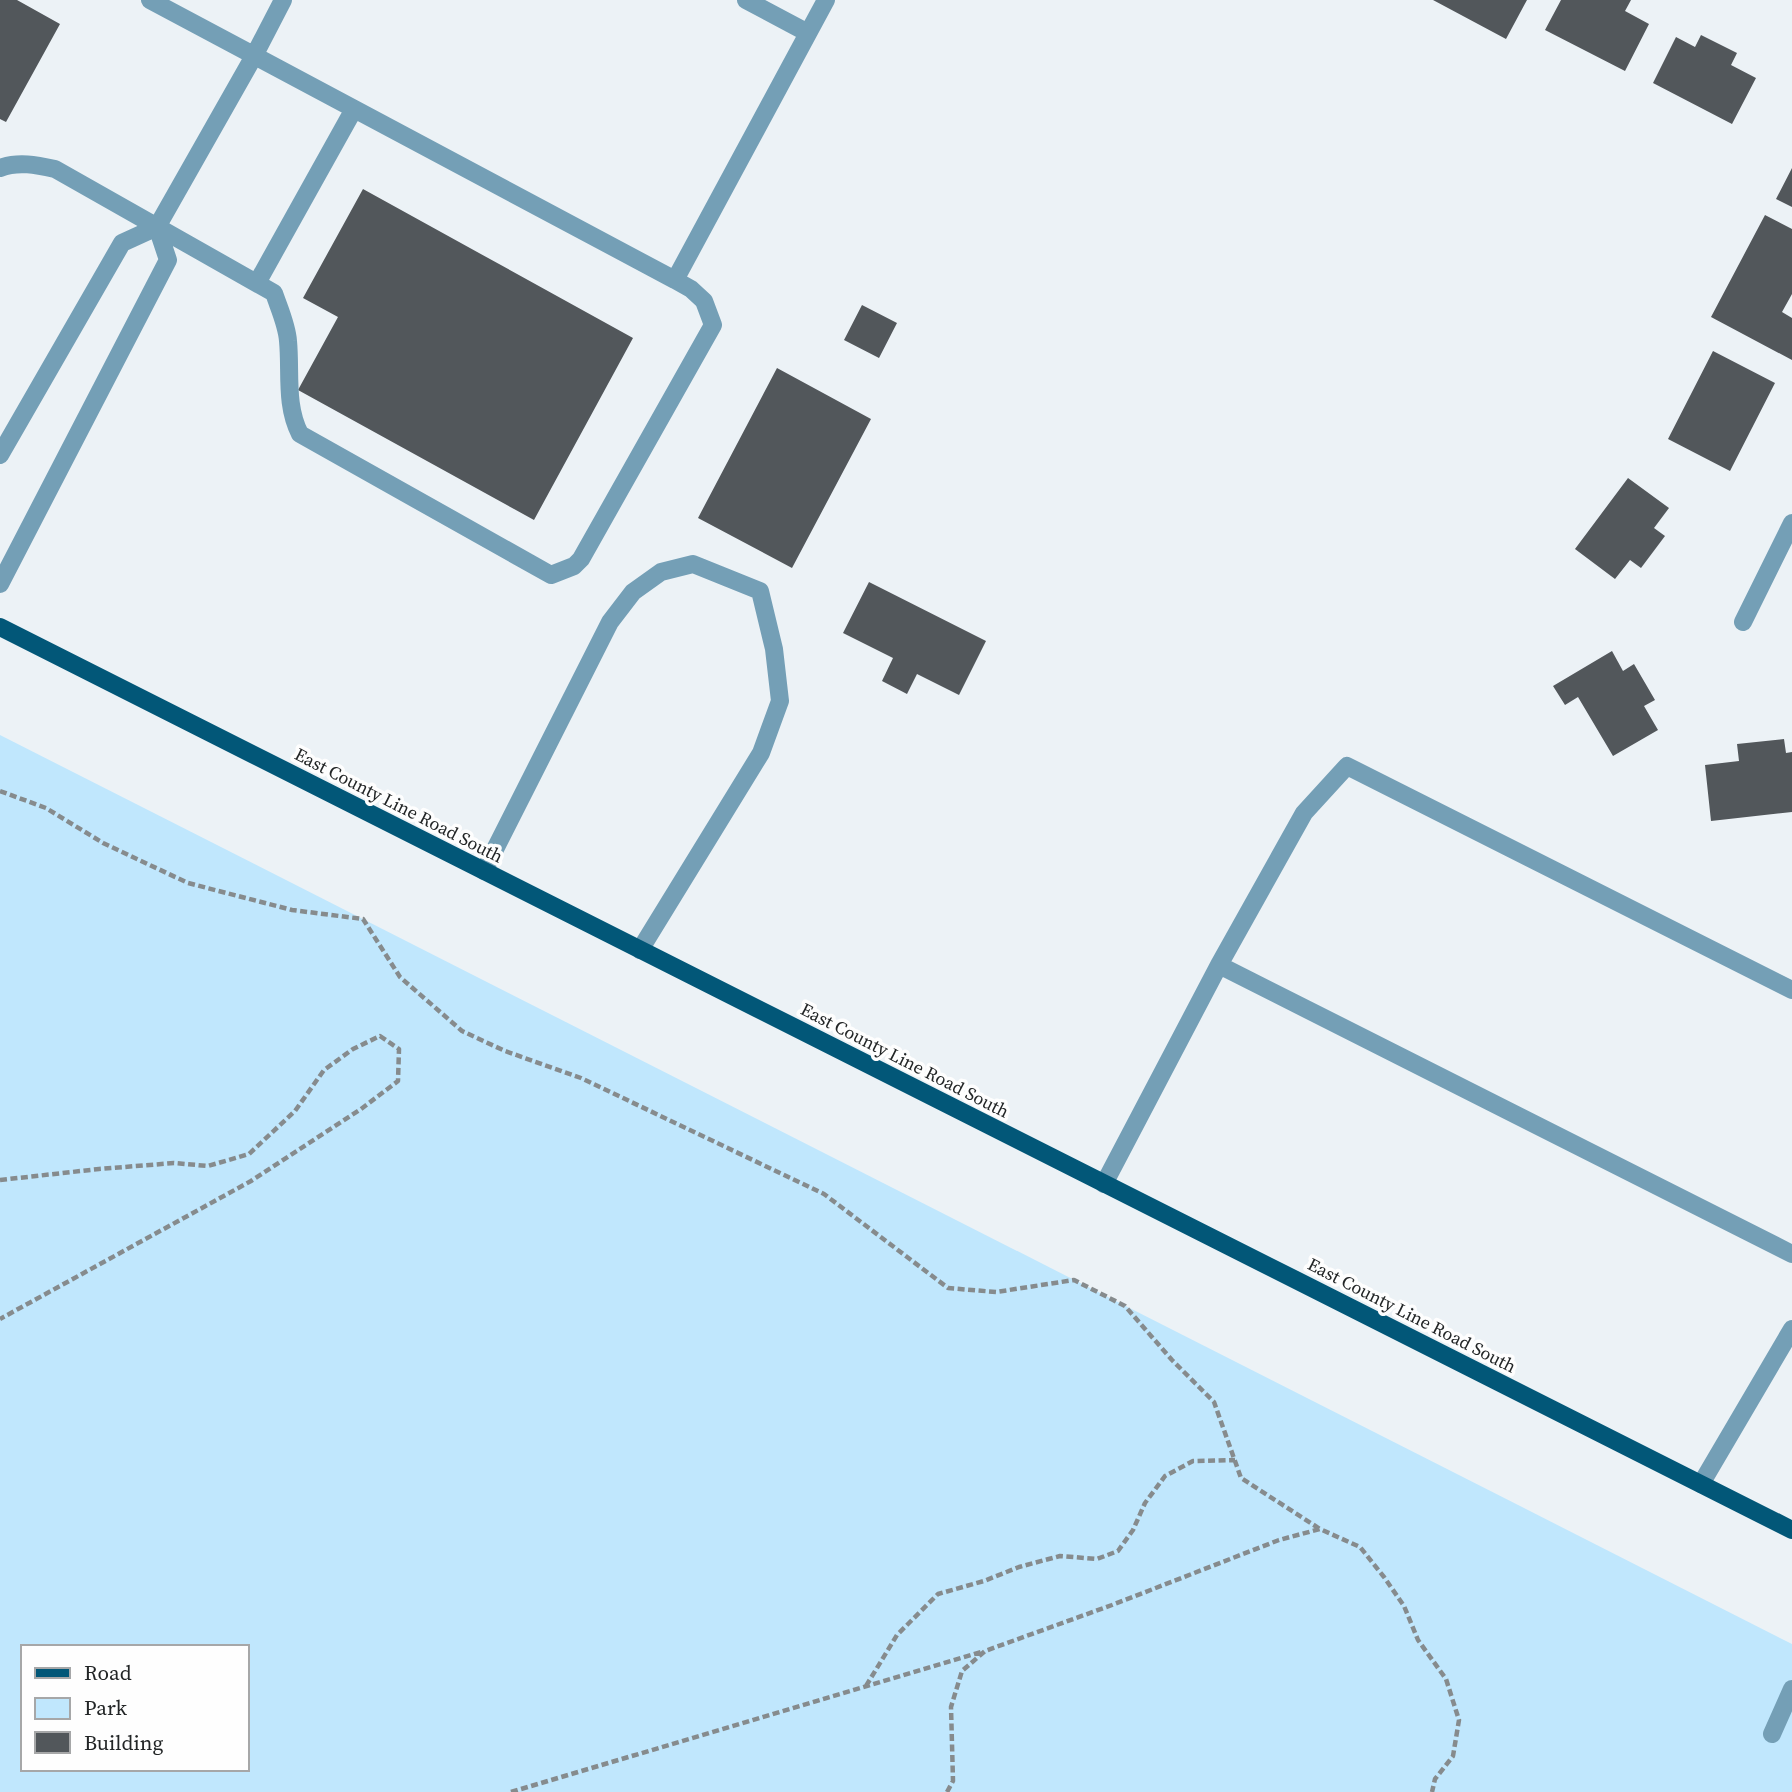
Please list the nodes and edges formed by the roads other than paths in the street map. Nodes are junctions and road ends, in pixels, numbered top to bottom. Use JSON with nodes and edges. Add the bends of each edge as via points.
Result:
{"nodes":[{"id":1,"x":150,"y":0,"type":"edge"},
{"id":2,"x":283,"y":0,"type":"edge"},
{"id":3,"x":746,"y":0,"type":"edge"},
{"id":4,"x":826,"y":0,"type":"edge"},
{"id":5,"x":808,"y":33,"type":"junction"},
{"id":6,"x":254,"y":56,"type":"junction"},
{"id":7,"x":354,"y":109,"type":"junction"},
{"id":8,"x":0,"y":168,"type":"edge"},
{"id":9,"x":157,"y":227,"type":"junction"},
{"id":10,"x":675,"y":280,"type":"junction"},
{"id":11,"x":257,"y":283,"type":"junction"},
{"id":12,"x":0,"y":454,"type":"edge"},
{"id":13,"x":1792,"y":523,"type":"edge"},
{"id":14,"x":0,"y":584,"type":"edge"},
{"id":15,"x":1743,"y":622,"type":"dead end"},
{"id":16,"x":0,"y":627,"type":"edge"},
{"id":17,"x":484,"y":871,"type":"junction"},
{"id":18,"x":640,"y":950,"type":"junction"},
{"id":19,"x":1219,"y":965,"type":"junction"},
{"id":20,"x":1792,"y":990,"type":"edge"},
{"id":21,"x":1104,"y":1184,"type":"junction"},
{"id":22,"x":1792,"y":1254,"type":"edge"},
{"id":23,"x":1792,"y":1329,"type":"edge"},
{"id":24,"x":1701,"y":1484,"type":"junction"},
{"id":25,"x":1792,"y":1530,"type":"edge"},
{"id":26,"x":1792,"y":1689,"type":"edge"},
{"id":27,"x":1772,"y":1734,"type":"dead end"}],
"edges":[{"from":1,"to":6,"type":"street"},
{"from":2,"to":6,"type":"street"},
{"from":3,"to":5,"type":"street"},
{"from":4,"to":5,"type":"street"},
{"from":5,"to":10,"type":"street"},
{"from":6,"to":7,"type":"street"},
{"from":6,"to":9,"type":"street"},
{"from":7,"to":10,"type":"street"},
{"from":7,"to":11,"type":"street"},
{"from":8,"to":9,"type":"street","via":[[33,164],[55,169]]},
{"from":9,"to":11,"type":"street"},
{"from":9,"to":12,"type":"street","via":[[122,243]]},
{"from":9,"to":14,"type":"street","via":[[168,260]]},
{"from":10,"to":11,"type":"street","via":[[704,301],[713,325],[581,559],[551,575],[300,434],[292,410],[288,338],[274,293]]},
{"from":13,"to":15,"type":"street"},
{"from":16,"to":17,"type":"main road","name":"East County Line Road South"},
{"from":17,"to":18,"type":"main road","name":"East County Line Road South"},
{"from":17,"to":18,"type":"street","via":[[610,622],[633,592],[661,572],[693,564],[760,591],[780,701],[761,753]]},
{"from":18,"to":21,"type":"main road","name":"East County Line Road South"},
{"from":19,"to":20,"type":"street","via":[[1304,813],[1347,766]]},
{"from":19,"to":21,"type":"street"},
{"from":19,"to":22,"type":"street"},
{"from":21,"to":24,"type":"main road","name":"East County Line Road South"},
{"from":23,"to":24,"type":"street"},
{"from":24,"to":25,"type":"main road","name":"East County Line Road South"},
{"from":26,"to":27,"type":"street"}]}
